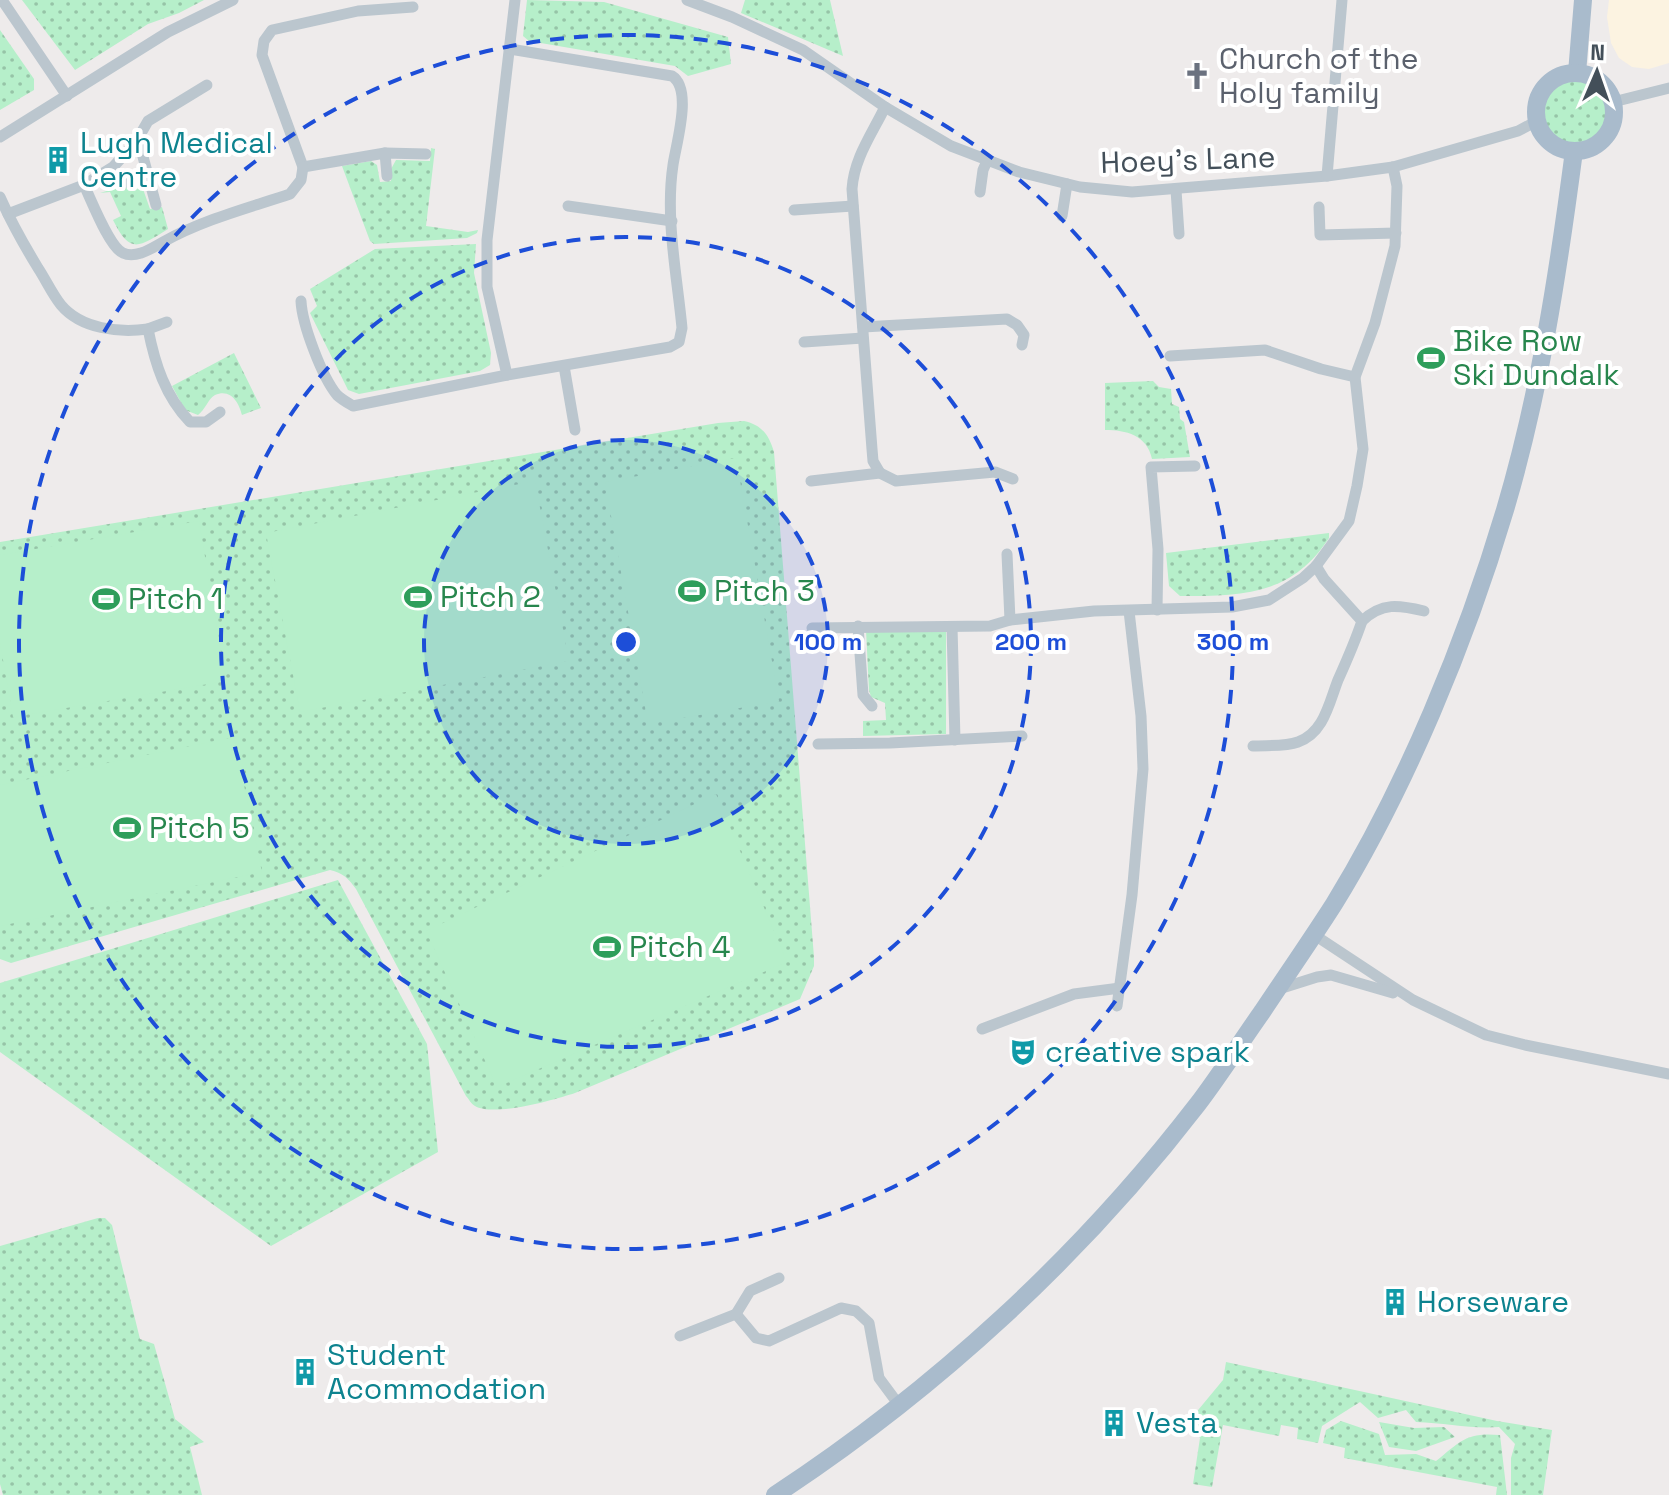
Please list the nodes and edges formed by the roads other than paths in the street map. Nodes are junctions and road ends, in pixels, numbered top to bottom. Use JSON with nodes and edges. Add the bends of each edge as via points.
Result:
{"nodes":[{"id":1,"x":2,"y":0,"type":"edge"},
{"id":2,"x":233,"y":0,"type":"edge"},
{"id":3,"x":515,"y":0,"type":"edge"},
{"id":4,"x":687,"y":0,"type":"edge"},
{"id":5,"x":1342,"y":0,"type":"edge"},
{"id":6,"x":1583,"y":0,"type":"edge"},
{"id":7,"x":413,"y":7,"type":"dead end"},
{"id":8,"x":510,"y":49,"type":"junction"},
{"id":9,"x":1577,"y":73,"type":"junction"},
{"id":10,"x":207,"y":85,"type":"dead end"},
{"id":11,"x":1669,"y":88,"type":"edge"},
{"id":12,"x":67,"y":96,"type":"junction"},
{"id":13,"x":1613,"y":102,"type":"junction"},
{"id":14,"x":885,"y":107,"type":"junction"},
{"id":15,"x":1537,"y":121,"type":"junction"},
{"id":16,"x":0,"y":137,"type":"edge"},
{"id":17,"x":136,"y":142,"type":"junction"},
{"id":18,"x":1574,"y":151,"type":"junction"},
{"id":19,"x":385,"y":153,"type":"junction"},
{"id":20,"x":426,"y":154,"type":"dead end"},
{"id":21,"x":987,"y":161,"type":"junction"},
{"id":22,"x":303,"y":167,"type":"junction"},
{"id":23,"x":1393,"y":167,"type":"junction"},
{"id":24,"x":387,"y":176,"type":"dead end"},
{"id":25,"x":1327,"y":176,"type":"junction"},
{"id":26,"x":149,"y":178,"type":"junction"},
{"id":27,"x":129,"y":183,"type":"dead end"},
{"id":28,"x":1067,"y":184,"type":"junction"},
{"id":29,"x":84,"y":185,"type":"junction"},
{"id":30,"x":1176,"y":190,"type":"junction"},
{"id":31,"x":980,"y":192,"type":"dead end"},
{"id":32,"x":0,"y":197,"type":"edge"},
{"id":33,"x":156,"y":205,"type":"dead end"},
{"id":34,"x":568,"y":206,"type":"dead end"},
{"id":35,"x":853,"y":206,"type":"junction"},
{"id":36,"x":1319,"y":207,"type":"dead end"},
{"id":37,"x":794,"y":210,"type":"dead end"},
{"id":38,"x":8,"y":214,"type":"junction"},
{"id":39,"x":1062,"y":216,"type":"dead end"},
{"id":40,"x":672,"y":221,"type":"junction"},
{"id":41,"x":1396,"y":233,"type":"junction"},
{"id":42,"x":1179,"y":234,"type":"dead end"},
{"id":43,"x":301,"y":301,"type":"dead end"},
{"id":44,"x":167,"y":322,"type":"dead end"},
{"id":45,"x":148,"y":329,"type":"junction"},
{"id":46,"x":863,"y":332,"type":"junction"},
{"id":47,"x":804,"y":342,"type":"dead end"},
{"id":48,"x":1022,"y":345,"type":"dead end"},
{"id":49,"x":1170,"y":356,"type":"dead end"},
{"id":50,"x":564,"y":366,"type":"junction"},
{"id":51,"x":507,"y":375,"type":"junction"},
{"id":52,"x":1355,"y":377,"type":"junction"},
{"id":53,"x":220,"y":412,"type":"dead end"},
{"id":54,"x":575,"y":430,"type":"dead end"},
{"id":55,"x":1195,"y":466,"type":"dead end"},
{"id":56,"x":880,"y":473,"type":"junction"},
{"id":57,"x":1013,"y":479,"type":"dead end"},
{"id":58,"x":811,"y":481,"type":"dead end"},
{"id":59,"x":1007,"y":554,"type":"dead end"},
{"id":60,"x":1316,"y":566,"type":"junction"},
{"id":61,"x":1157,"y":610,"type":"junction"},
{"id":62,"x":1129,"y":611,"type":"junction"},
{"id":63,"x":1424,"y":611,"type":"dead end"},
{"id":64,"x":1010,"y":620,"type":"junction"},
{"id":65,"x":1362,"y":621,"type":"junction"},
{"id":66,"x":858,"y":626,"type":"junction"},
{"id":67,"x":952,"y":627,"type":"junction"},
{"id":68,"x":812,"y":628,"type":"dead end"},
{"id":69,"x":872,"y":706,"type":"dead end"},
{"id":70,"x":1022,"y":736,"type":"dead end"},
{"id":71,"x":955,"y":740,"type":"junction"},
{"id":72,"x":818,"y":744,"type":"dead end"},
{"id":73,"x":1253,"y":746,"type":"dead end"},
{"id":74,"x":1313,"y":934,"type":"junction"},
{"id":75,"x":1120,"y":988,"type":"junction"},
{"id":76,"x":1276,"y":991,"type":"junction"},
{"id":77,"x":1413,"y":1000,"type":"junction"},
{"id":78,"x":1117,"y":1006,"type":"dead end"},
{"id":79,"x":982,"y":1029,"type":"dead end"},
{"id":80,"x":1669,"y":1074,"type":"edge"},
{"id":81,"x":779,"y":1278,"type":"dead end"},
{"id":82,"x":736,"y":1314,"type":"junction"},
{"id":83,"x":680,"y":1336,"type":"dead end"},
{"id":84,"x":899,"y":1405,"type":"junction"},
{"id":85,"x":775,"y":1495,"type":"edge"}],
"edges":[{"from":1,"to":12,"type":"street"},
{"from":2,"to":12,"type":"street","via":[[168,32]]},
{"from":3,"to":8,"type":"street"},
{"from":4,"to":14,"type":"street","name":"Hoey's Lane","via":[[788,41]]},
{"from":5,"to":25,"type":"street"},
{"from":6,"to":9,"type":"main road"},
{"from":7,"to":22,"type":"street","via":[[304,22],[272,30],[264,41],[262,55]]},
{"from":8,"to":40,"type":"street","via":[[678,80],[683,105],[672,171]]},
{"from":8,"to":51,"type":"street","via":[[487,240],[487,287]]},
{"from":9,"to":13,"type":"main road","via":[[1600,82]]},
{"from":9,"to":15,"type":"main road","via":[[1546,86],[1537,103]]},
{"from":10,"to":17,"type":"street","via":[[148,121]]},
{"from":11,"to":13,"type":"street"},
{"from":12,"to":16,"type":"street"},
{"from":13,"to":18,"type":"main road","via":[[1613,123],[1604,140]]},
{"from":14,"to":21,"type":"street","name":"Hoey's Lane"},
{"from":14,"to":35,"type":"street","via":[[861,151],[853,176]]},
{"from":15,"to":18,"type":"main road","via":[[1549,141]]},
{"from":15,"to":23,"type":"street","name":"Hoey's Lane"},
{"from":17,"to":26,"type":"street"},
{"from":17,"to":29,"type":"street","via":[[113,167]]},
{"from":18,"to":74,"type":"main road","via":[[1540,373],[1486,569],[1412,752],[1378,823]]},
{"from":19,"to":20,"type":"street"},
{"from":19,"to":22,"type":"street"},
{"from":19,"to":24,"type":"street"},
{"from":21,"to":28,"type":"street","name":"Hoey's Lane"},
{"from":21,"to":31,"type":"street"},
{"from":22,"to":29,"type":"street","via":[[290,194],[132,255],[116,247]]},
{"from":23,"to":25,"type":"street","name":"Hoey's Lane"},
{"from":23,"to":41,"type":"street"},
{"from":25,"to":30,"type":"street","name":"Hoey's Lane"},
{"from":26,"to":27,"type":"street"},
{"from":26,"to":33,"type":"street"},
{"from":28,"to":30,"type":"street","name":"Hoey's Lane","via":[[1132,192]]},
{"from":28,"to":39,"type":"street"},
{"from":29,"to":38,"type":"street"},
{"from":30,"to":42,"type":"street"},
{"from":32,"to":38,"type":"street"},
{"from":34,"to":40,"type":"street"},
{"from":35,"to":37,"type":"street"},
{"from":35,"to":46,"type":"street"},
{"from":36,"to":41,"type":"street","via":[[1320,235]]},
{"from":38,"to":45,"type":"street","via":[[61,304],[74,316],[118,331]]},
{"from":40,"to":50,"type":"street","via":[[679,342]]},
{"from":41,"to":52,"type":"street","via":[[1375,323]]},
{"from":43,"to":51,"type":"street","via":[[317,355],[338,396],[353,406]]},
{"from":44,"to":45,"type":"street"},
{"from":45,"to":53,"type":"street","via":[[162,380],[177,408],[190,422],[206,422]]},
{"from":46,"to":47,"type":"street"},
{"from":46,"to":48,"type":"street","via":[[1007,319],[1024,335]]},
{"from":46,"to":56,"type":"street","via":[[873,461]]},
{"from":49,"to":52,"type":"street","via":[[1265,350]]},
{"from":50,"to":51,"type":"street"},
{"from":50,"to":54,"type":"street"},
{"from":52,"to":60,"type":"street","via":[[1363,449],[1357,486],[1349,521]]},
{"from":55,"to":61,"type":"street","via":[[1151,467]]},
{"from":56,"to":57,"type":"street","via":[[896,481],[995,472]]},
{"from":56,"to":58,"type":"street"},
{"from":59,"to":64,"type":"street"},
{"from":60,"to":61,"type":"street","via":[[1269,600]]},
{"from":60,"to":65,"type":"street"},
{"from":61,"to":62,"type":"street"},
{"from":62,"to":64,"type":"street"},
{"from":62,"to":75,"type":"street","via":[[1143,769]]},
{"from":63,"to":65,"type":"street","via":[[1400,605],[1375,609]]},
{"from":64,"to":67,"type":"street"},
{"from":65,"to":73,"type":"street","via":[[1315,732],[1297,743]]},
{"from":66,"to":67,"type":"street"},
{"from":66,"to":68,"type":"street"},
{"from":66,"to":69,"type":"street","via":[[863,695]]},
{"from":67,"to":71,"type":"street"},
{"from":70,"to":71,"type":"street"},
{"from":71,"to":72,"type":"street"},
{"from":74,"to":76,"type":"main road"},
{"from":74,"to":77,"type":"street"},
{"from":75,"to":78,"type":"street"},
{"from":75,"to":79,"type":"street","via":[[1074,994]]},
{"from":76,"to":77,"type":"street","via":[[1331,975]]},
{"from":76,"to":84,"type":"main road","via":[[1199,1103],[1128,1188],[1042,1280]]},
{"from":77,"to":80,"type":"street","via":[[1486,1035]]},
{"from":81,"to":82,"type":"street","via":[[750,1291]]},
{"from":82,"to":83,"type":"street"},
{"from":82,"to":84,"type":"street","via":[[756,1338],[769,1341],[841,1308],[856,1311],[869,1323],[879,1378]]},
{"from":84,"to":85,"type":"main road"}]}
